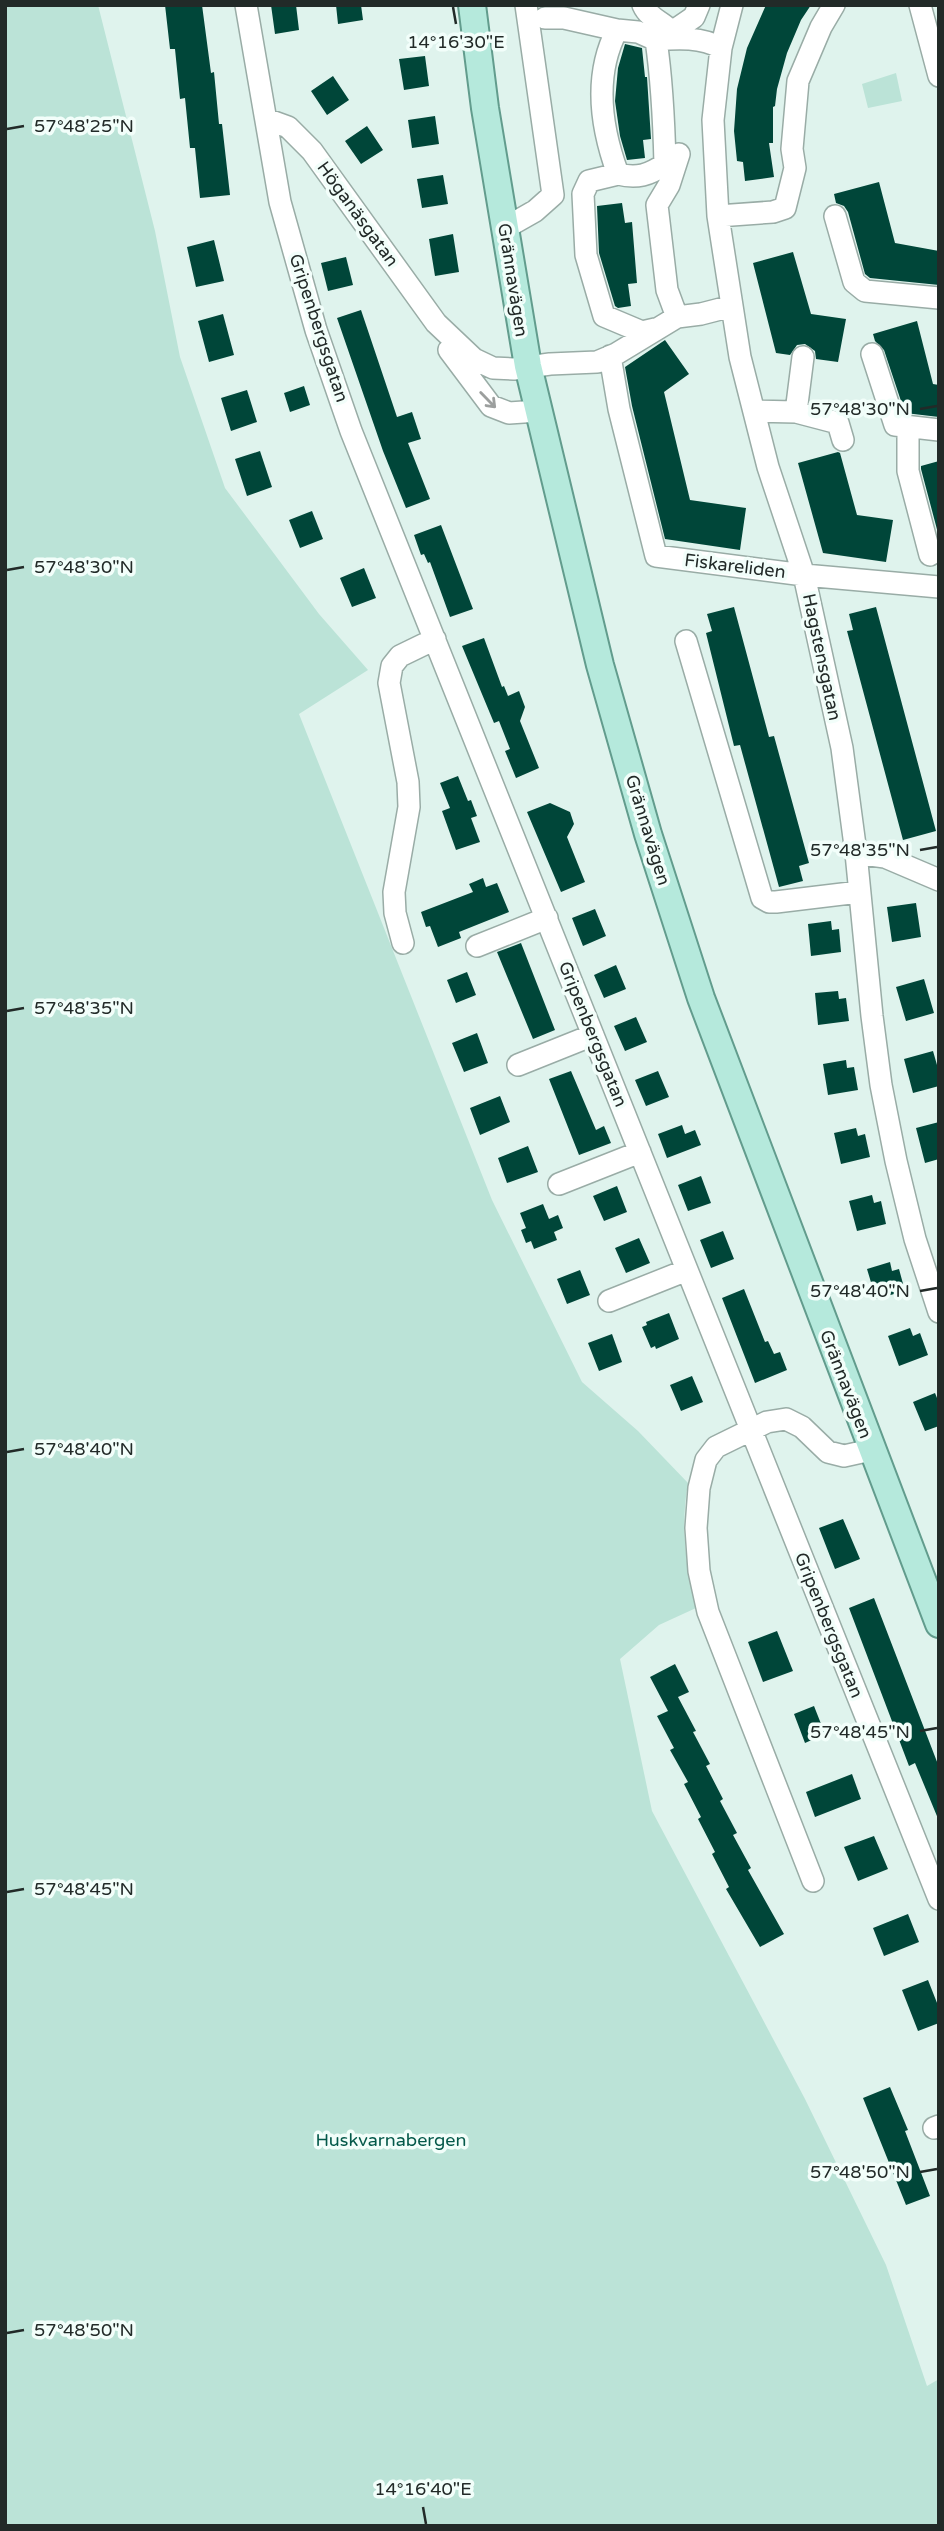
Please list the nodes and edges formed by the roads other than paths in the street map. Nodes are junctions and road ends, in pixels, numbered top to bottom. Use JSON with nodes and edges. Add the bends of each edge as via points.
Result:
{"nodes":[{"id":1,"x":246,"y":5,"type":"edge"},
{"id":2,"x":472,"y":5,"type":"edge"},
{"id":3,"x":526,"y":5,"type":"edge"},
{"id":4,"x":643,"y":5,"type":"edge"},
{"id":5,"x":699,"y":5,"type":"edge"},
{"id":6,"x":732,"y":5,"type":"edge"},
{"id":7,"x":834,"y":5,"type":"edge"},
{"id":8,"x":920,"y":5,"type":"edge"},
{"id":9,"x":545,"y":18,"type":"dead end"},
{"id":10,"x":617,"y":30,"type":"junction"},
{"id":11,"x":667,"y":37,"type":"junction"},
{"id":12,"x":721,"y":48,"type":"junction"},
{"id":13,"x":939,"y":76,"type":"edge"},
{"id":14,"x":266,"y":119,"type":"junction"},
{"id":15,"x":714,"y":137,"type":"junction"},
{"id":16,"x":672,"y":159,"type":"junction"},
{"id":17,"x":618,"y":174,"type":"junction"},
{"id":18,"x":718,"y":216,"type":"junction"},
{"id":19,"x":835,"y":216,"type":"dead end"},
{"id":20,"x":505,"y":228,"type":"junction"},
{"id":21,"x":939,"y":298,"type":"edge"},
{"id":22,"x":732,"y":306,"type":"junction"},
{"id":23,"x":677,"y":317,"type":"junction"},
{"id":24,"x":436,"y":323,"type":"junction"},
{"id":25,"x":657,"y":329,"type":"junction"},
{"id":26,"x":872,"y":354,"type":"dead end"},
{"id":27,"x":610,"y":356,"type":"junction"},
{"id":28,"x":803,"y":357,"type":"dead end"},
{"id":29,"x":528,"y":366,"type":"junction"},
{"id":30,"x":538,"y":411,"type":"junction"},
{"id":31,"x":754,"y":411,"type":"junction"},
{"id":32,"x":796,"y":412,"type":"junction"},
{"id":33,"x":908,"y":428,"type":"junction"},
{"id":34,"x":939,"y":430,"type":"edge"},
{"id":35,"x":843,"y":440,"type":"dead end"},
{"id":36,"x":930,"y":555,"type":"dead end"},
{"id":37,"x":804,"y":575,"type":"junction"},
{"id":38,"x":939,"y":587,"type":"edge"},
{"id":39,"x":435,"y":639,"type":"junction"},
{"id":40,"x":686,"y":641,"type":"dead end"},
{"id":41,"x":856,"y":853,"type":"junction"},
{"id":42,"x":939,"y":880,"type":"edge"},
{"id":43,"x":859,"y":892,"type":"junction"},
{"id":44,"x":547,"y":918,"type":"junction"},
{"id":45,"x":403,"y":943,"type":"dead end"},
{"id":46,"x":477,"y":946,"type":"dead end"},
{"id":47,"x":593,"y":1035,"type":"junction"},
{"id":48,"x":518,"y":1065,"type":"dead end"},
{"id":49,"x":640,"y":1152,"type":"junction"},
{"id":50,"x":559,"y":1184,"type":"dead end"},
{"id":51,"x":687,"y":1270,"type":"junction"},
{"id":52,"x":609,"y":1301,"type":"dead end"},
{"id":53,"x":939,"y":1311,"type":"edge"},
{"id":54,"x":750,"y":1429,"type":"junction"},
{"id":55,"x":871,"y":1450,"type":"junction"},
{"id":56,"x":939,"y":1623,"type":"edge"},
{"id":57,"x":813,"y":1881,"type":"dead end"},
{"id":58,"x":939,"y":1899,"type":"edge"}],
"edges":[{"from":1,"to":14,"type":"street","name":"Gripenbergsgatan"},
{"from":2,"to":20,"type":"main road","name":"Grännavägen"},
{"from":3,"to":20,"type":"street","via":[[553,195],[536,211]]},
{"from":4,"to":11,"type":"street","via":[[651,19],[667,26]]},
{"from":5,"to":11,"type":"street","via":[[694,17]]},
{"from":6,"to":12,"type":"street","name":"Hagstensgatan"},
{"from":7,"to":18,"type":"street","via":[[798,81],[792,149],[795,168],[785,208]]},
{"from":8,"to":13,"type":"street"},
{"from":9,"to":10,"type":"street"},
{"from":10,"to":11,"type":"street"},
{"from":10,"to":17,"type":"street","via":[[608,47],[601,99],[603,126]]},
{"from":11,"to":12,"type":"street","via":[[710,42]]},
{"from":11,"to":16,"type":"street","via":[[661,112]]},
{"from":12,"to":15,"type":"street","name":"Hagstensgatan"},
{"from":14,"to":24,"type":"street","name":"Höganäsgatan","via":[[288,127],[312,151]]},
{"from":14,"to":39,"type":"street","name":"Gripenbergsgatan","via":[[280,202],[317,330],[351,430]]},
{"from":15,"to":16,"type":"street"},
{"from":15,"to":18,"type":"street","name":"Hagstensgatan"},
{"from":16,"to":17,"type":"street","via":[[652,173],[632,178]]},
{"from":16,"to":23,"type":"street","via":[[669,185],[657,205],[667,290]]},
{"from":17,"to":25,"type":"street","via":[[589,181],[583,194],[586,255],[595,292],[604,316],[642,332]]},
{"from":18,"to":22,"type":"street","name":"Hagstensgatan"},
{"from":19,"to":21,"type":"street","via":[[854,282],[866,291]]},
{"from":20,"to":29,"type":"main road","name":"Grännavägen"},
{"from":22,"to":23,"type":"street"},
{"from":22,"to":31,"type":"street","name":"Hagstensgatan"},
{"from":23,"to":25,"type":"street","name":"Höganäsgatan"},
{"from":24,"to":29,"type":"street","name":"Höganäsgatan","via":[[474,359],[493,368]]},
{"from":24,"to":30,"type":"street","name":"Höganäsgatan","one_way":true,"via":[[448,349],[491,406],[509,413]]},
{"from":25,"to":27,"type":"street","name":"Höganäsgatan"},
{"from":26,"to":33,"type":"street","via":[[895,425]]},
{"from":27,"to":29,"type":"street","name":"Höganäsgatan","via":[[597,362]]},
{"from":27,"to":37,"type":"street","name":"Fiskareliden","via":[[656,556]]},
{"from":28,"to":32,"type":"street"},
{"from":29,"to":30,"type":"main road","name":"Grännavägen"},
{"from":30,"to":55,"type":"main road","name":"Grännavägen","via":[[600,665],[648,834],[701,998]]},
{"from":31,"to":32,"type":"street"},
{"from":31,"to":37,"type":"street","name":"Hagstensgatan"},
{"from":32,"to":35,"type":"street","via":[[838,423]]},
{"from":33,"to":34,"type":"street"},
{"from":33,"to":36,"type":"street","via":[[908,471]]},
{"from":37,"to":38,"type":"street","name":"Fiskareliden"},
{"from":37,"to":41,"type":"street","name":"Hagstensgatan","via":[[842,748]]},
{"from":39,"to":44,"type":"street","name":"Gripenbergsgatan"},
{"from":39,"to":45,"type":"street","via":[[400,656],[388,683],[408,782],[409,807],[394,892],[394,913]]},
{"from":40,"to":43,"type":"street","via":[[762,898],[776,902]]},
{"from":41,"to":42,"type":"street","via":[[886,856]]},
{"from":41,"to":43,"type":"street","name":"Hagstensgatan"},
{"from":43,"to":53,"type":"street","name":"Hagstensgatan","via":[[888,1123],[915,1240]]},
{"from":44,"to":46,"type":"street"},
{"from":44,"to":47,"type":"street","name":"Gripenbergsgatan"},
{"from":47,"to":48,"type":"street"},
{"from":47,"to":49,"type":"street","name":"Gripenbergsgatan"},
{"from":49,"to":50,"type":"street"},
{"from":49,"to":51,"type":"street","name":"Gripenbergsgatan"},
{"from":51,"to":52,"type":"street"},
{"from":51,"to":54,"type":"street","name":"Gripenbergsgatan"},
{"from":54,"to":55,"type":"street","via":[[786,1419],[802,1427],[828,1452],[844,1456]]},
{"from":54,"to":57,"type":"street","via":[[716,1447],[706,1460],[696,1528],[699,1571],[708,1612]]},
{"from":54,"to":58,"type":"street","name":"Gripenbergsgatan"},
{"from":55,"to":56,"type":"main road","name":"Grännavägen"}]}
